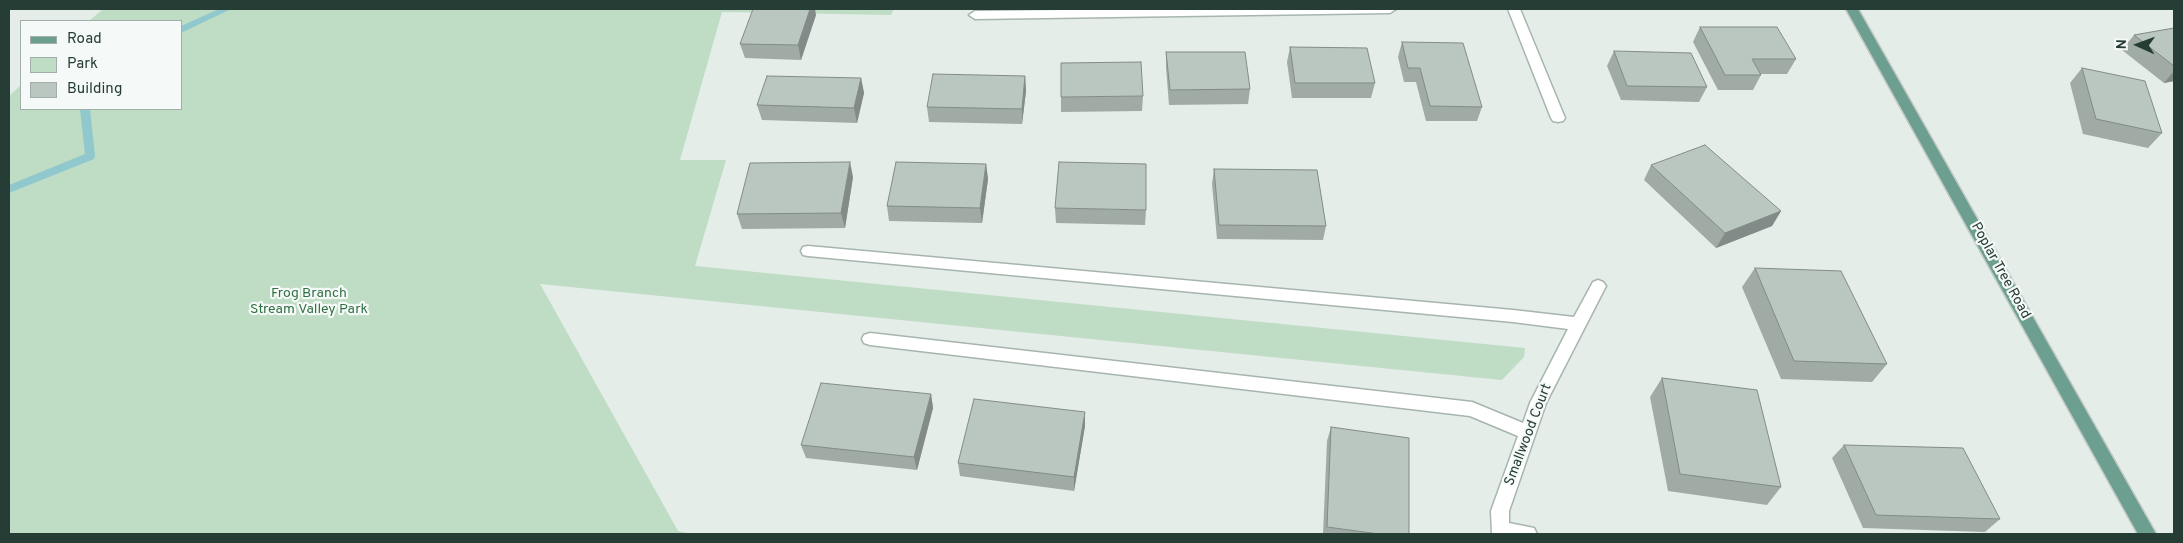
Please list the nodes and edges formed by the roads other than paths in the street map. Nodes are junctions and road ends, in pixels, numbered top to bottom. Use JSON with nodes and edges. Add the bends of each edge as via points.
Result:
{"nodes":[{"id":1,"x":1390,"y":9,"type":"edge"},
{"id":2,"x":1514,"y":9,"type":"edge"},
{"id":3,"x":1852,"y":9,"type":"edge"},
{"id":4,"x":975,"y":15,"type":"dead end"},
{"id":5,"x":1558,"y":118,"type":"dead end"},
{"id":6,"x":808,"y":251,"type":"dead end"},
{"id":7,"x":1598,"y":286,"type":"dead end"},
{"id":8,"x":1578,"y":324,"type":"junction"},
{"id":9,"x":870,"y":339,"type":"dead end"},
{"id":10,"x":1528,"y":433,"type":"junction"},
{"id":11,"x":1501,"y":532,"type":"edge"},
{"id":12,"x":1528,"y":534,"type":"edge"},
{"id":13,"x":2147,"y":534,"type":"edge"}],
"edges":[{"from":1,"to":4,"type":"street"},
{"from":2,"to":5,"type":"street"},
{"from":3,"to":13,"type":"main road","name":"Poplar Tree Road"},
{"from":6,"to":8,"type":"street"},
{"from":7,"to":8,"type":"street","name":"Smallwood Court"},
{"from":8,"to":10,"type":"street","name":"Smallwood Court","via":[[1538,403]]},
{"from":9,"to":10,"type":"street","via":[[1472,409]]},
{"from":10,"to":11,"type":"street","name":"Smallwood Court","via":[[1500,511]]},
{"from":11,"to":12,"type":"street"}]}
